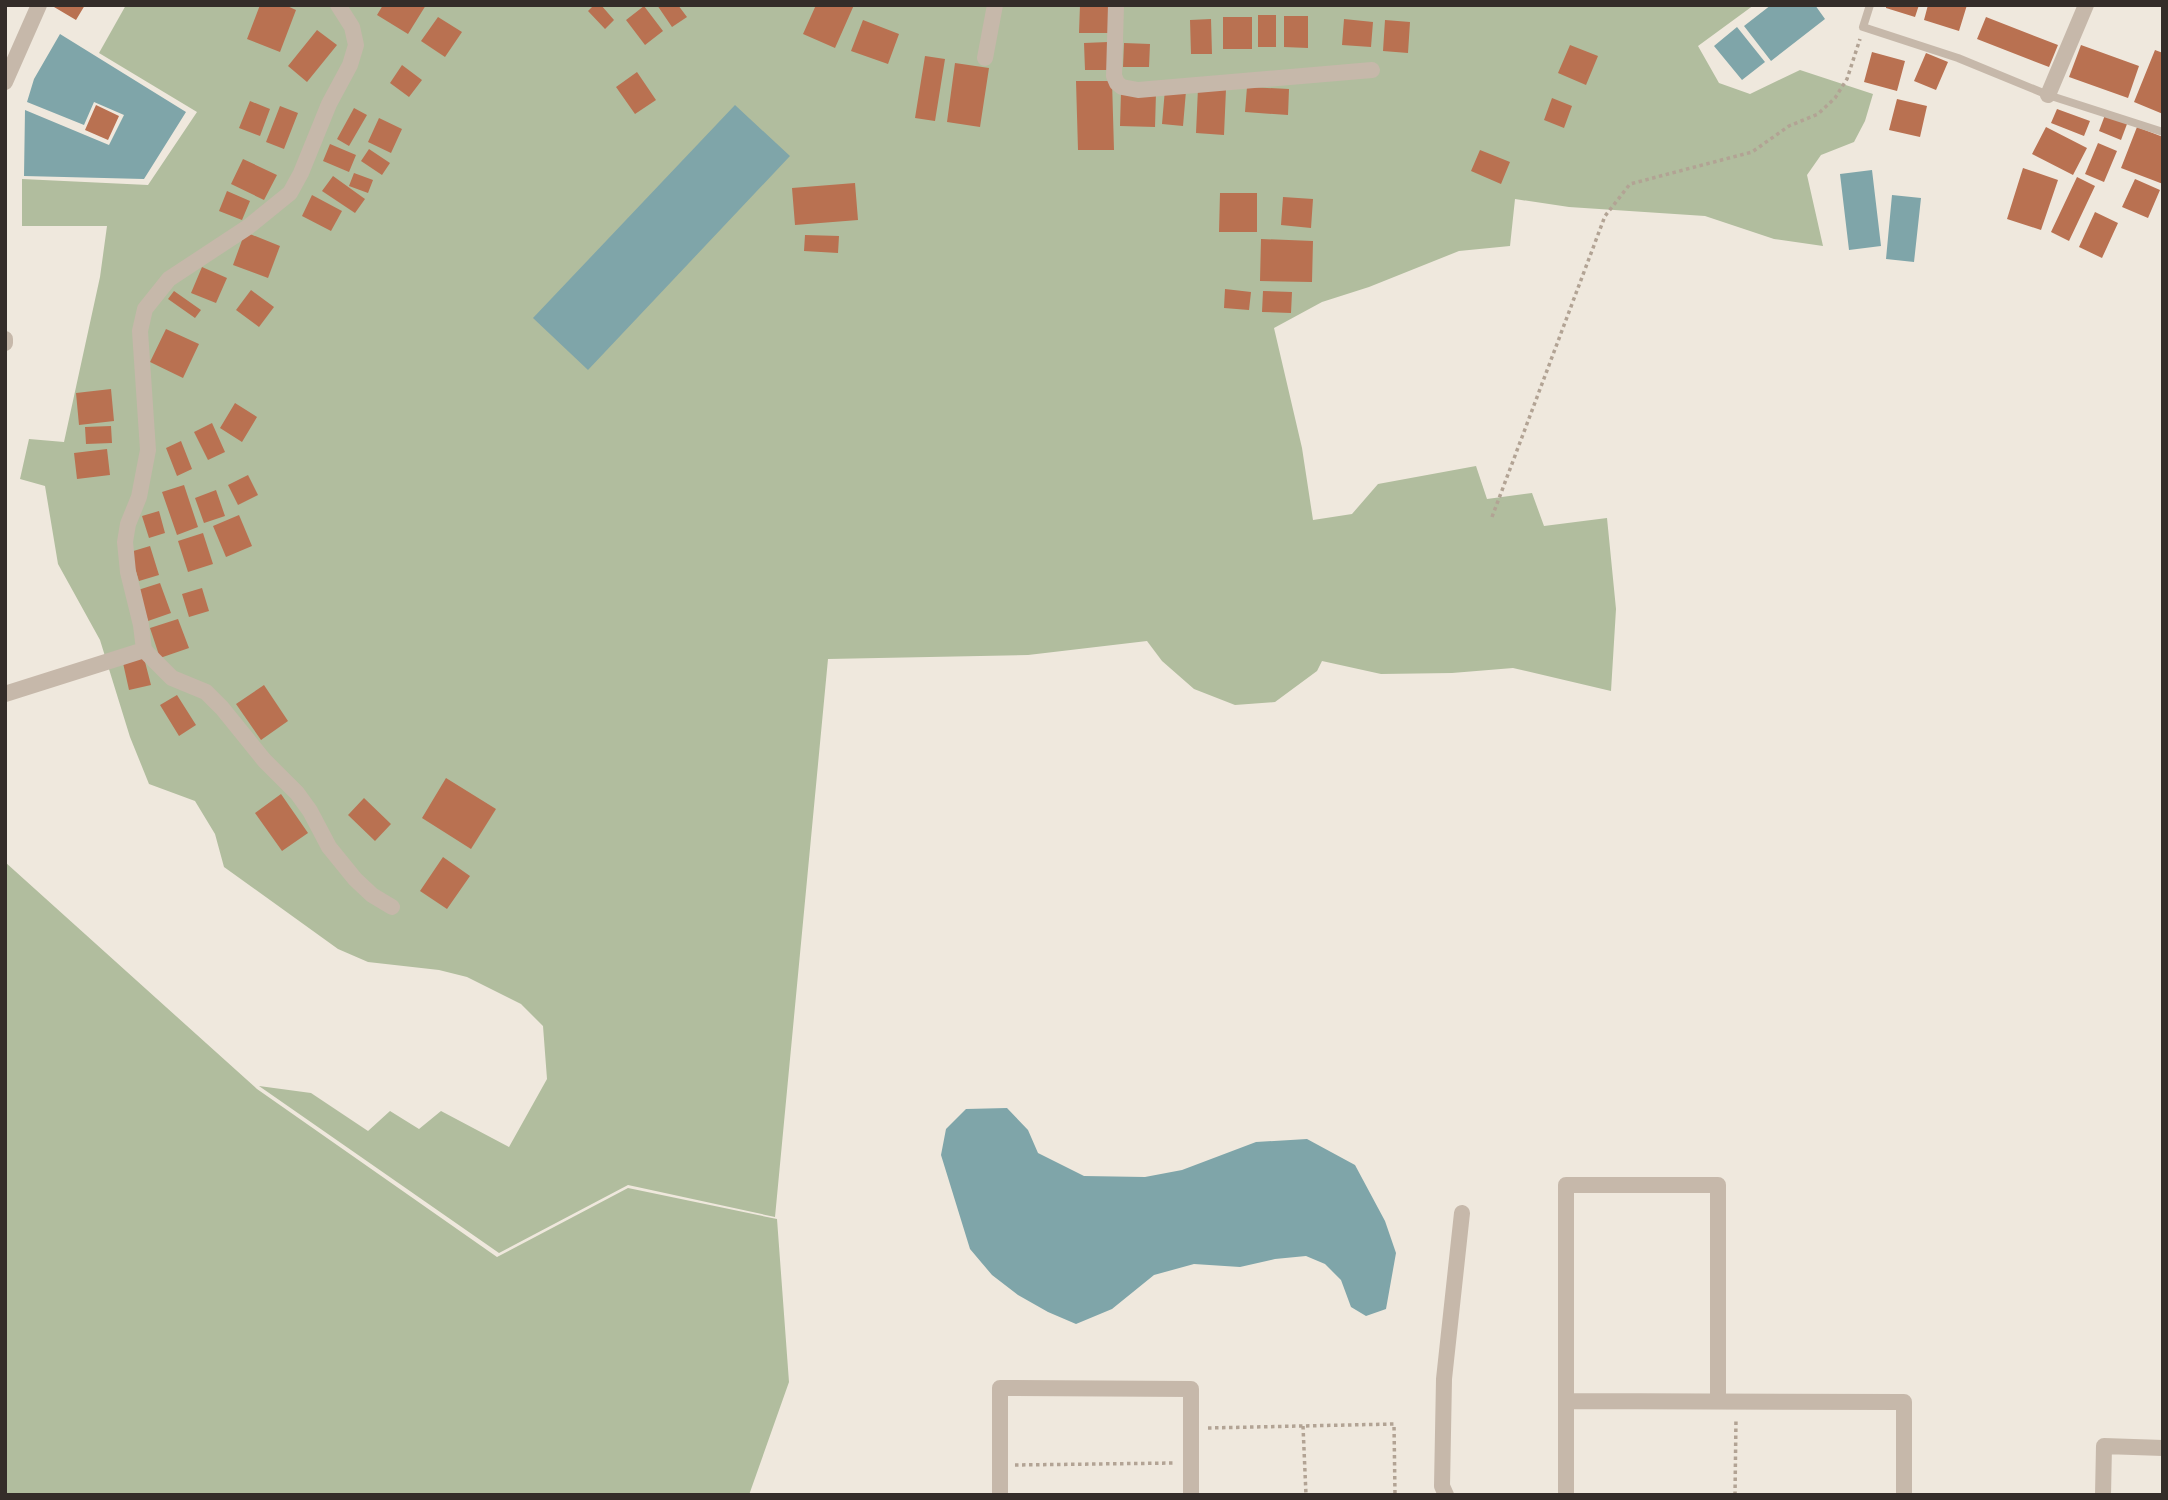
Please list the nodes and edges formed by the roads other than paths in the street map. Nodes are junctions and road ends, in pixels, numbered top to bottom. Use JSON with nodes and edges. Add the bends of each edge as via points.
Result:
{"nodes":[{"id":1,"x":38,"y":5,"type":"edge"},
{"id":2,"x":338,"y":5,"type":"edge"},
{"id":3,"x":995,"y":5,"type":"edge"},
{"id":4,"x":1116,"y":5,"type":"edge"},
{"id":5,"x":1870,"y":5,"type":"edge"},
{"id":6,"x":2086,"y":5,"type":"edge"},
{"id":7,"x":985,"y":58,"type":"dead end"},
{"id":8,"x":1372,"y":70,"type":"dead end"},
{"id":9,"x":5,"y":82,"type":"edge"},
{"id":10,"x":2048,"y":95,"type":"junction"},
{"id":11,"x":2163,"y":132,"type":"edge"},
{"id":12,"x":144,"y":650,"type":"junction"},
{"id":13,"x":5,"y":694,"type":"edge"},
{"id":14,"x":392,"y":907,"type":"dead end"},
{"id":15,"x":1462,"y":1213,"type":"dead end"},
{"id":16,"x":1566,"y":1401,"type":"junction"},
{"id":17,"x":1718,"y":1401,"type":"junction"},
{"id":18,"x":2163,"y":1448,"type":"edge"},
{"id":19,"x":1000,"y":1495,"type":"edge"},
{"id":20,"x":1191,"y":1495,"type":"edge"},
{"id":21,"x":1446,"y":1495,"type":"edge"},
{"id":22,"x":1566,"y":1495,"type":"edge"},
{"id":23,"x":1904,"y":1495,"type":"edge"},
{"id":24,"x":2103,"y":1495,"type":"edge"}],
"edges":[{"from":1,"to":9,"type":"street"},
{"from":2,"to":12,"type":"street","via":[[352,27],[356,46],[290,193],[169,279],[145,309],[139,331],[148,450],[125,542]]},
{"from":3,"to":7,"type":"street"},
{"from":4,"to":8,"type":"street","via":[[1114,76],[1129,89]]},
{"from":5,"to":10,"type":"lane","via":[[1863,27],[1958,58]]},
{"from":6,"to":10,"type":"street"},
{"from":10,"to":11,"type":"lane"},
{"from":12,"to":13,"type":"street"},
{"from":12,"to":14,"type":"street","via":[[172,678],[206,692],[222,708],[297,793],[329,847],[355,879]]},
{"from":15,"to":21,"type":"street","via":[[1444,1379],[1442,1486]]},
{"from":16,"to":17,"type":"street"},
{"from":16,"to":17,"type":"street","via":[[1566,1185],[1718,1185]]},
{"from":16,"to":22,"type":"street"},
{"from":17,"to":23,"type":"street","via":[[1904,1402]]},
{"from":18,"to":24,"type":"street","via":[[2104,1446]]},
{"from":19,"to":20,"type":"street","via":[[1000,1388],[1191,1389]]}]}
